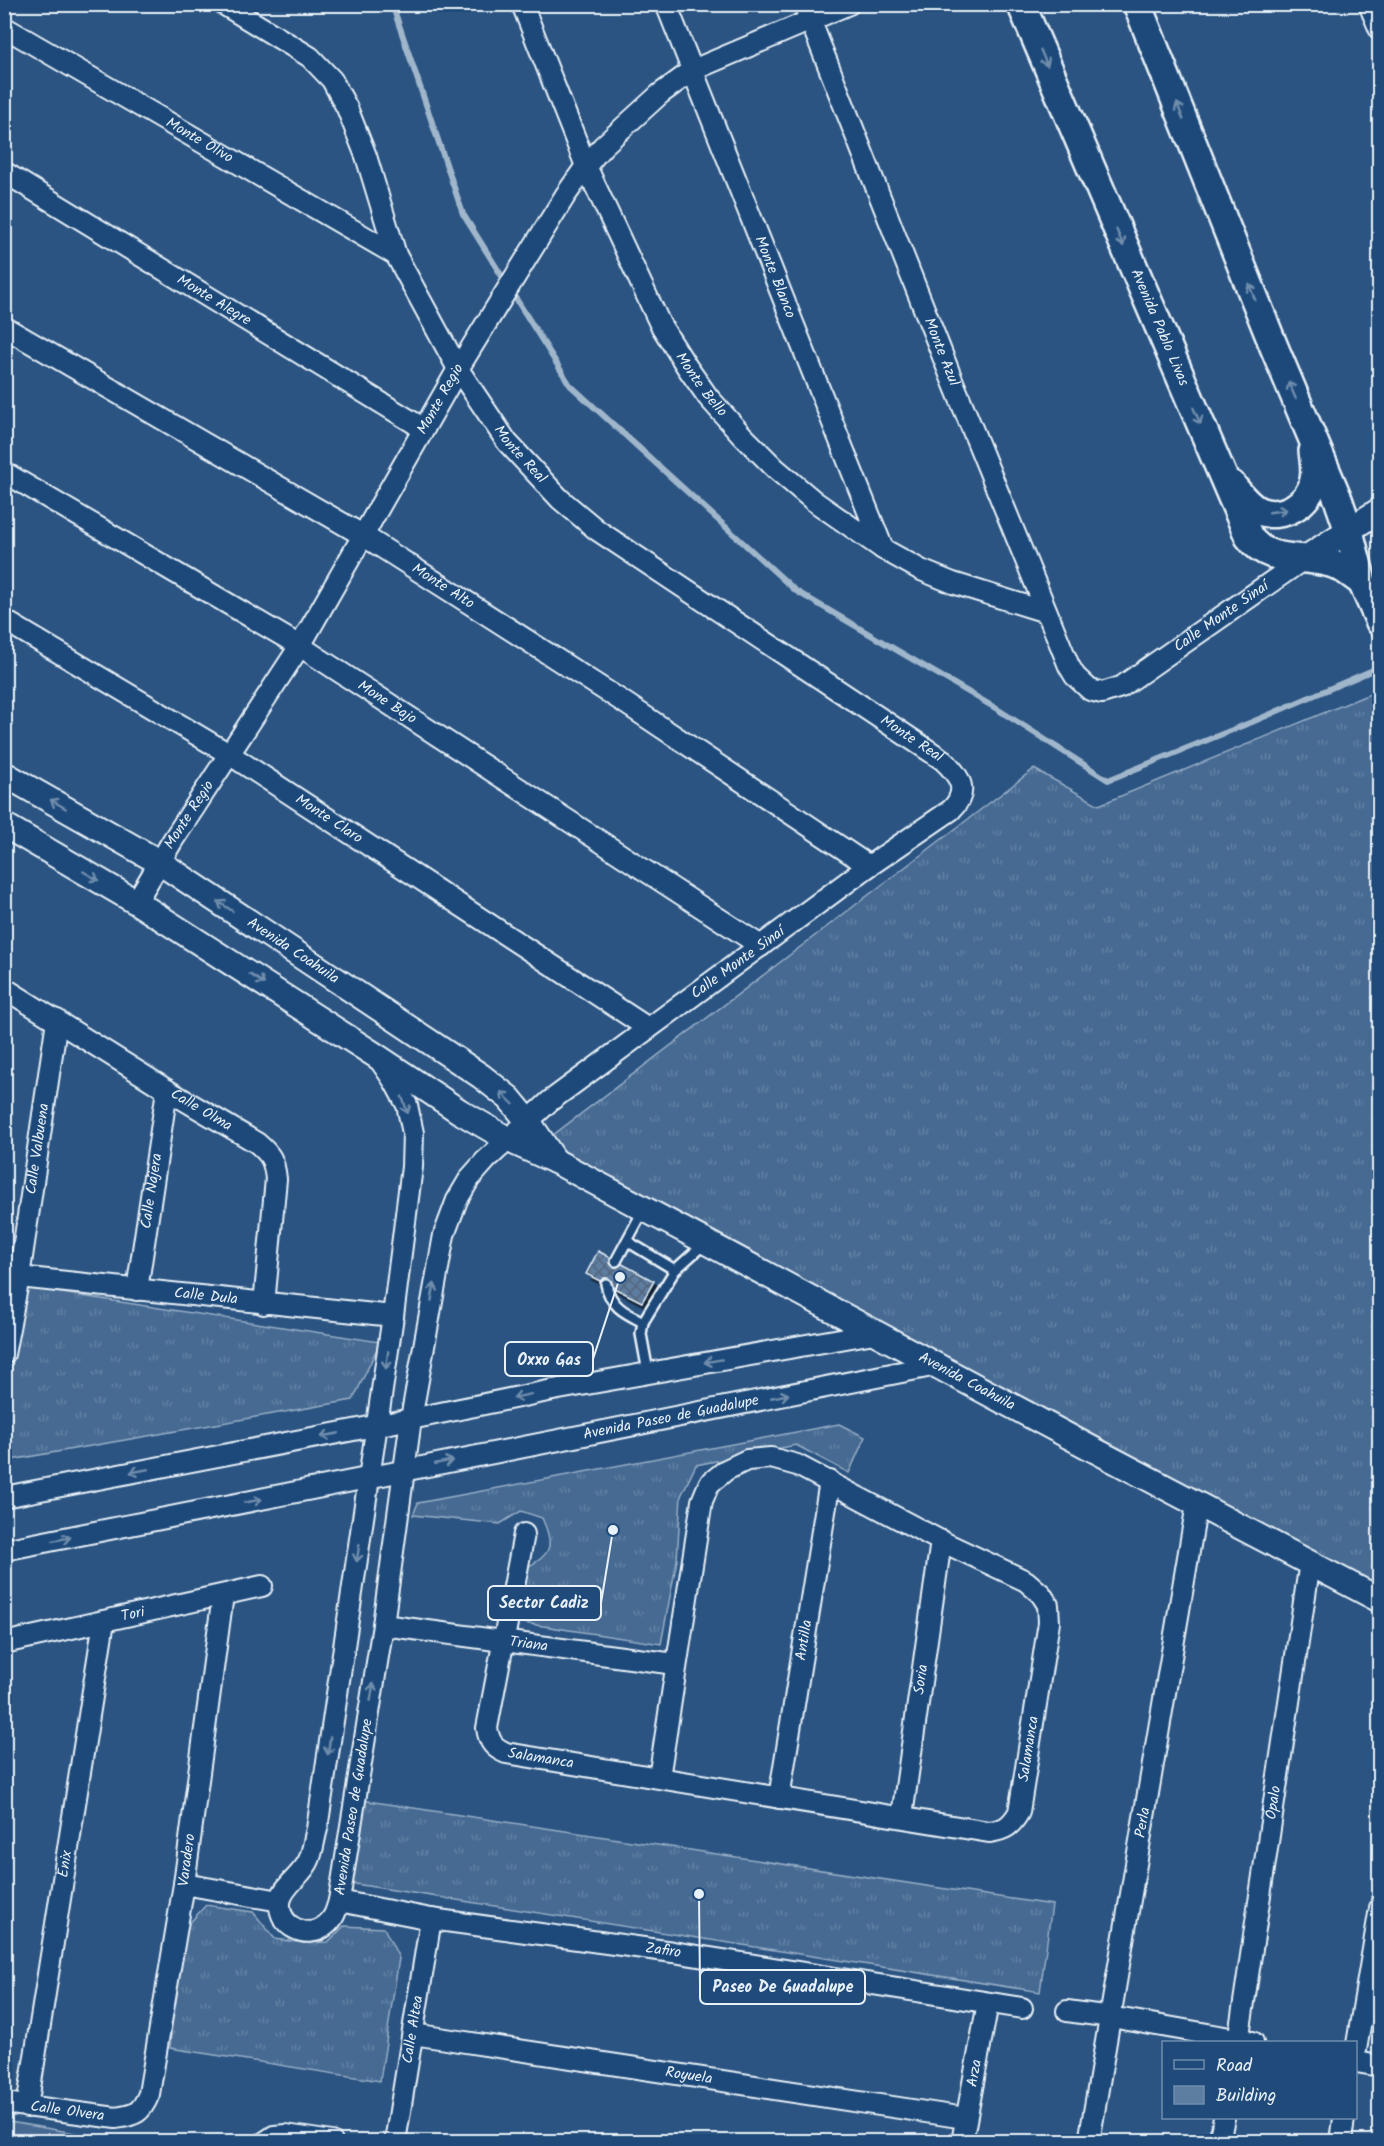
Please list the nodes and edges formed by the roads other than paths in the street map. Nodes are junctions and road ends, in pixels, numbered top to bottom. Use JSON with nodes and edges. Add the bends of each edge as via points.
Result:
{"nodes":[{"id":1,"x":223,"y":4,"type":"edge"},
{"id":2,"x":522,"y":4,"type":"edge"},
{"id":3,"x":666,"y":4,"type":"edge"},
{"id":4,"x":849,"y":4,"type":"edge"},
{"id":5,"x":1021,"y":4,"type":"edge"},
{"id":6,"x":1137,"y":4,"type":"edge"},
{"id":7,"x":1369,"y":4,"type":"edge"},
{"id":8,"x":807,"y":12,"type":"edge"},
{"id":9,"x":4,"y":27,"type":"edge"},
{"id":10,"x":1380,"y":30,"type":"edge"},
{"id":11,"x":693,"y":70,"type":"junction"},
{"id":12,"x":586,"y":166,"type":"junction"},
{"id":13,"x":4,"y":172,"type":"edge"},
{"id":14,"x":396,"y":255,"type":"junction"},
{"id":15,"x":4,"y":327,"type":"edge"},
{"id":16,"x":459,"y":369,"type":"junction"},
{"id":17,"x":424,"y":429,"type":"junction"},
{"id":18,"x":1310,"y":433,"type":"junction"},
{"id":19,"x":1219,"y":466,"type":"junction"},
{"id":20,"x":4,"y":472,"type":"edge"},
{"id":21,"x":1380,"y":510,"type":"edge"},
{"id":22,"x":1349,"y":531,"type":"junction"},
{"id":23,"x":364,"y":536,"type":"junction"},
{"id":24,"x":883,"y":549,"type":"junction"},
{"id":25,"x":1304,"y":559,"type":"junction"},
{"id":26,"x":1370,"y":601,"type":"edge"},
{"id":27,"x":1046,"y":612,"type":"junction"},
{"id":28,"x":4,"y":620,"type":"edge"},
{"id":29,"x":300,"y":646,"type":"junction"},
{"id":30,"x":1090,"y":690,"type":"joint"},
{"id":31,"x":229,"y":754,"type":"junction"},
{"id":32,"x":4,"y":774,"type":"edge"},
{"id":33,"x":962,"y":787,"type":"joint"},
{"id":34,"x":4,"y":825,"type":"edge"},
{"id":35,"x":159,"y":862,"type":"junction"},
{"id":36,"x":869,"y":866,"type":"junction"},
{"id":37,"x":136,"y":902,"type":"junction"},
{"id":38,"x":761,"y":946,"type":"junction"},
{"id":39,"x":4,"y":988,"type":"edge"},
{"id":40,"x":57,"y":1020,"type":"junction"},
{"id":41,"x":648,"y":1028,"type":"junction"},
{"id":42,"x":375,"y":1055,"type":"junction"},
{"id":43,"x":167,"y":1090,"type":"junction"},
{"id":44,"x":528,"y":1121,"type":"junction"},
{"id":45,"x":509,"y":1140,"type":"junction"},
{"id":46,"x":555,"y":1161,"type":"junction"},
{"id":47,"x":644,"y":1209,"type":"junction"},
{"id":48,"x":627,"y":1241,"type":"junction"},
{"id":49,"x":706,"y":1242,"type":"junction"},
{"id":50,"x":616,"y":1261,"type":"dead end"},
{"id":51,"x":675,"y":1270,"type":"junction"},
{"id":52,"x":18,"y":1276,"type":"junction"},
{"id":53,"x":606,"y":1284,"type":"dead end"},
{"id":54,"x":137,"y":1290,"type":"junction"},
{"id":55,"x":264,"y":1304,"type":"junction"},
{"id":56,"x":393,"y":1316,"type":"junction"},
{"id":57,"x":643,"y":1322,"type":"junction"},
{"id":58,"x":874,"y":1333,"type":"junction"},
{"id":59,"x":4,"y":1354,"type":"edge"},
{"id":60,"x":937,"y":1365,"type":"junction"},
{"id":61,"x":648,"y":1372,"type":"junction"},
{"id":62,"x":411,"y":1419,"type":"junction"},
{"id":63,"x":377,"y":1426,"type":"junction"},
{"id":64,"x":405,"y":1470,"type":"junction"},
{"id":65,"x":369,"y":1478,"type":"junction"},
{"id":66,"x":830,"y":1481,"type":"junction"},
{"id":67,"x":4,"y":1497,"type":"edge"},
{"id":68,"x":1197,"y":1504,"type":"junction"},
{"id":69,"x":524,"y":1534,"type":"dead end"},
{"id":70,"x":941,"y":1542,"type":"junction"},
{"id":71,"x":4,"y":1550,"type":"edge"},
{"id":72,"x":1310,"y":1562,"type":"junction"},
{"id":73,"x":262,"y":1586,"type":"dead end"},
{"id":74,"x":224,"y":1595,"type":"junction"},
{"id":75,"x":1380,"y":1600,"type":"edge"},
{"id":76,"x":104,"y":1622,"type":"junction"},
{"id":77,"x":383,"y":1625,"type":"junction"},
{"id":78,"x":503,"y":1641,"type":"junction"},
{"id":79,"x":4,"y":1643,"type":"edge"},
{"id":80,"x":675,"y":1664,"type":"junction"},
{"id":81,"x":659,"y":1778,"type":"junction"},
{"id":82,"x":779,"y":1798,"type":"junction"},
{"id":83,"x":902,"y":1816,"type":"junction"},
{"id":84,"x":184,"y":1884,"type":"junction"},
{"id":85,"x":280,"y":1901,"type":"junction"},
{"id":86,"x":339,"y":1901,"type":"junction"},
{"id":87,"x":1380,"y":1908,"type":"edge"},
{"id":88,"x":431,"y":1918,"type":"junction"},
{"id":89,"x":988,"y":2003,"type":"junction"},
{"id":90,"x":1022,"y":2008,"type":"dead end"},
{"id":91,"x":1067,"y":2011,"type":"dead end"},
{"id":92,"x":1111,"y":2017,"type":"junction"},
{"id":93,"x":413,"y":2034,"type":"junction"},
{"id":94,"x":1238,"y":2041,"type":"edge"},
{"id":95,"x":1243,"y":2041,"type":"edge"},
{"id":96,"x":1357,"y":2044,"type":"edge"},
{"id":97,"x":1357,"y":2062,"type":"edge"},
{"id":98,"x":1380,"y":2066,"type":"edge"},
{"id":99,"x":4,"y":2103,"type":"edge"},
{"id":100,"x":27,"y":2107,"type":"junction"},
{"id":101,"x":132,"y":2116,"type":"joint"},
{"id":102,"x":965,"y":2118,"type":"junction"},
{"id":103,"x":1224,"y":2119,"type":"edge"},
{"id":104,"x":1344,"y":2119,"type":"edge"},
{"id":105,"x":270,"y":2139,"type":"edge"},
{"id":106,"x":332,"y":2142,"type":"edge"},
{"id":107,"x":395,"y":2142,"type":"edge"},
{"id":108,"x":962,"y":2142,"type":"edge"},
{"id":109,"x":1089,"y":2142,"type":"edge"},
{"id":110,"x":1219,"y":2142,"type":"edge"},
{"id":111,"x":1341,"y":2142,"type":"edge"}],
"edges":[{"from":1,"to":14,"type":"street","name":"Monte Real","via":[[310,57],[332,80],[366,156]]},
{"from":2,"to":12,"type":"street","name":"Monte Bello"},
{"from":3,"to":11,"type":"street","name":"Monte Blanco"},
{"from":4,"to":8,"type":"street","name":"Monte Regio"},
{"from":5,"to":19,"type":"main road","name":"Avenida Pablo Livas","one_way":true},
{"from":18,"to":6,"type":"main road","name":"Avenida Pablo Livas","one_way":true},
{"from":7,"to":10,"type":"street"},
{"from":8,"to":11,"type":"street","name":"Monte Regio"},
{"from":8,"to":27,"type":"street","name":"Monte Azul"},
{"from":9,"to":14,"type":"street","name":"Monte Olivo"},
{"from":11,"to":12,"type":"street","name":"Monte Regio","via":[[652,100]]},
{"from":11,"to":24,"type":"street","name":"Monte Blanco"},
{"from":12,"to":16,"type":"street","name":"Monte Regio"},
{"from":12,"to":24,"type":"street","name":"Monte Bello","via":[[660,324],[708,397],[776,469]]},
{"from":13,"to":17,"type":"street","name":"Monte Alegre"},
{"from":14,"to":16,"type":"street","name":"Monte Real"},
{"from":15,"to":23,"type":"street","name":"Monte Alto"},
{"from":16,"to":17,"type":"street","name":"Monte Regio"},
{"from":16,"to":33,"type":"street","name":"Monte Real","via":[[507,442],[589,524],[943,760]]},
{"from":17,"to":23,"type":"street","name":"Monte Regio"},
{"from":19,"to":18,"type":"main road","one_way":true,"via":[[1238,493],[1257,510],[1268,513],[1290,509],[1301,504],[1314,483]]},
{"from":18,"to":22,"type":"main road","name":"Avenida Pablo Livas"},
{"from":19,"to":25,"type":"main road","name":"Avenida Pablo Livas","via":[[1255,545],[1269,554]]},
{"from":20,"to":29,"type":"street","name":"Mone Bajo"},
{"from":21,"to":22,"type":"street","name":"Calle Monte Sinaí"},
{"from":22,"to":25,"type":"street","name":"Calle Monte Sinaí"},
{"from":22,"to":26,"type":"main road","name":"Avenida Pablo Livas"},
{"from":23,"to":29,"type":"street","name":"Monte Regio"},
{"from":23,"to":36,"type":"street","name":"Monte Alto","via":[[622,701]]},
{"from":24,"to":27,"type":"street","name":"Monte Bello","via":[[953,583]]},
{"from":25,"to":26,"type":"main road","name":"Avenida Pablo Livas","via":[[1336,565]]},
{"from":25,"to":30,"type":"street","name":"Calle Monte Sinaí","via":[[1133,680],[1111,691]]},
{"from":27,"to":30,"type":"street","name":"Monte Azul","via":[[1069,666]]},
{"from":28,"to":31,"type":"street","name":"Monte Claro"},
{"from":29,"to":31,"type":"street","name":"Monte Regio"},
{"from":29,"to":38,"type":"street","name":"Mone Bajo"},
{"from":31,"to":35,"type":"street","name":"Monte Regio"},
{"from":31,"to":41,"type":"street","name":"Monte Claro"},
{"from":35,"to":32,"type":"street","name":"Avenida Coahuila","one_way":true},
{"from":33,"to":36,"type":"street","name":"Calle Monte Sinaí","via":[[962,797],[951,810]]},
{"from":34,"to":37,"type":"street","name":"Avenida Coahuila","one_way":true},
{"from":35,"to":37,"type":"street","name":"Monte Regio"},
{"from":44,"to":35,"type":"street","name":"Avenida Coahuila","one_way":true,"via":[[481,1076]]},
{"from":36,"to":38,"type":"street","name":"Calle Monte Sinaí"},
{"from":37,"to":42,"type":"street","name":"Avenida Coahuila","one_way":true},
{"from":38,"to":41,"type":"street","name":"Calle Monte Sinaí"},
{"from":39,"to":40,"type":"street","name":"Calle Olma"},
{"from":40,"to":43,"type":"street","name":"Calle Olma"},
{"from":40,"to":52,"type":"street","name":"Calle Valbuena"},
{"from":41,"to":44,"type":"street","name":"Calle Monte Sinaí"},
{"from":42,"to":45,"type":"street","name":"Avenida Coahuila"},
{"from":42,"to":56,"type":"street","one_way":true,"via":[[406,1105],[413,1134]]},
{"from":43,"to":54,"type":"street","name":"Calle Nájera"},
{"from":43,"to":55,"type":"street","name":"Calle Olma","via":[[257,1143],[274,1163],[276,1179]]},
{"from":44,"to":45,"type":"street","name":"Calle Monte Sinaí"},
{"from":44,"to":46,"type":"street","name":"Avenida Coahuila"},
{"from":45,"to":46,"type":"street","name":"Avenida Coahuila"},
{"from":62,"to":45,"type":"street","name":"Avenida Paseo de Guadalupe","one_way":true,"via":[[444,1235],[470,1178]]},
{"from":46,"to":47,"type":"street","name":"Avenida Coahuila"},
{"from":47,"to":48,"type":"lane"},
{"from":47,"to":49,"type":"street","name":"Avenida Coahuila"},
{"from":48,"to":50,"type":"lane"},
{"from":48,"to":51,"type":"lane"},
{"from":49,"to":51,"type":"lane"},
{"from":49,"to":58,"type":"street","name":"Avenida Coahuila"},
{"from":51,"to":57,"type":"lane"},
{"from":52,"to":54,"type":"street","name":"Calle Dula"},
{"from":52,"to":59,"type":"street","name":"Calle Valbuena"},
{"from":53,"to":57,"type":"lane","via":[[620,1310]]},
{"from":54,"to":55,"type":"street","name":"Calle Dula"},
{"from":55,"to":56,"type":"street","name":"Calle Dula"},
{"from":56,"to":63,"type":"street","one_way":true},
{"from":57,"to":61,"type":"lane","via":[[641,1334]]},
{"from":58,"to":60,"type":"street","name":"Avenida Coahuila"},
{"from":58,"to":61,"type":"street","one_way":true},
{"from":64,"to":60,"type":"street","name":"Avenida Paseo de Guadalupe","one_way":true},
{"from":60,"to":68,"type":"street","name":"Avenida Coahuila"},
{"from":61,"to":62,"type":"street","one_way":true},
{"from":62,"to":63,"type":"street"},
{"from":62,"to":64,"type":"street","name":"Avenida Paseo de Guadalupe"},
{"from":63,"to":65,"type":"street"},
{"from":63,"to":67,"type":"street","one_way":true},
{"from":64,"to":65,"type":"street","name":"Avenida Paseo de Guadalupe"},
{"from":64,"to":77,"type":"street","name":"Avenida Paseo de Guadalupe"},
{"from":71,"to":65,"type":"street","name":"Avenida Paseo de Guadalupe","one_way":true},
{"from":65,"to":85,"type":"street","one_way":true,"via":[[317,1829],[310,1859]]},
{"from":66,"to":70,"type":"street","name":"Salamanca"},
{"from":66,"to":80,"type":"street","name":"Salamanca","via":[[797,1464],[771,1458],[747,1460],[709,1484],[702,1501]]},
{"from":66,"to":82,"type":"street","name":"Antilla"},
{"from":68,"to":72,"type":"street","name":"Avenida Coahuila"},
{"from":68,"to":92,"type":"street","name":"Perla"},
{"from":69,"to":78,"type":"street"},
{"from":70,"to":83,"type":"street","name":"Soria"},
{"from":70,"to":83,"type":"street","name":"Salamanca","via":[[1026,1581],[1048,1605],[1049,1622],[1019,1812],[1012,1824],[989,1832]]},
{"from":72,"to":75,"type":"street","name":"Avenida Coahuila"},
{"from":72,"to":95,"type":"street","name":"Ópalo"},
{"from":73,"to":74,"type":"street","name":"Tori"},
{"from":74,"to":76,"type":"street","name":"Tori"},
{"from":74,"to":84,"type":"street","name":"Varadero"},
{"from":76,"to":79,"type":"street","name":"Tori"},
{"from":76,"to":100,"type":"street","name":"Enix"},
{"from":77,"to":78,"type":"street","name":"Triana"},
{"from":86,"to":77,"type":"street","name":"Avenida Paseo de Guadalupe","one_way":true},
{"from":78,"to":80,"type":"street","name":"Triana"},
{"from":78,"to":81,"type":"street","name":"Salamanca","via":[[487,1728],[488,1739],[495,1748],[506,1754]]},
{"from":80,"to":81,"type":"street","name":"Salamanca"},
{"from":81,"to":82,"type":"street","name":"Salamanca"},
{"from":82,"to":83,"type":"street","name":"Salamanca"},
{"from":84,"to":85,"type":"street"},
{"from":84,"to":101,"type":"street","name":"Varadero","via":[[149,2094],[143,2109]]},
{"from":85,"to":86,"type":"street","name":"Avenida Paseo de Guadalupe","via":[[281,1914],[288,1925],[312,1932],[325,1927],[335,1915]]},
{"from":86,"to":88,"type":"street","name":"Zafiro"},
{"from":87,"to":96,"type":"street"},
{"from":88,"to":89,"type":"street","name":"Zafiro"},
{"from":88,"to":93,"type":"street","name":"Calle Altea"},
{"from":89,"to":90,"type":"street","name":"Zafiro"},
{"from":89,"to":102,"type":"street","name":"Arza"},
{"from":91,"to":92,"type":"street"},
{"from":92,"to":94,"type":"street"},
{"from":92,"to":109,"type":"street","name":"Perla"},
{"from":93,"to":102,"type":"street","name":"Royuela"},
{"from":93,"to":107,"type":"street","name":"Calle Altea"},
{"from":97,"to":98,"type":"street"},
{"from":99,"to":100,"type":"street","name":"Calle Olvera"},
{"from":100,"to":101,"type":"street","name":"Calle Olvera","via":[[116,2118]]},
{"from":102,"to":108,"type":"street","name":"Arza"},
{"from":103,"to":110,"type":"street"},
{"from":104,"to":111,"type":"street"},
{"from":105,"to":106,"type":"street","via":[[286,2135]]}]}
